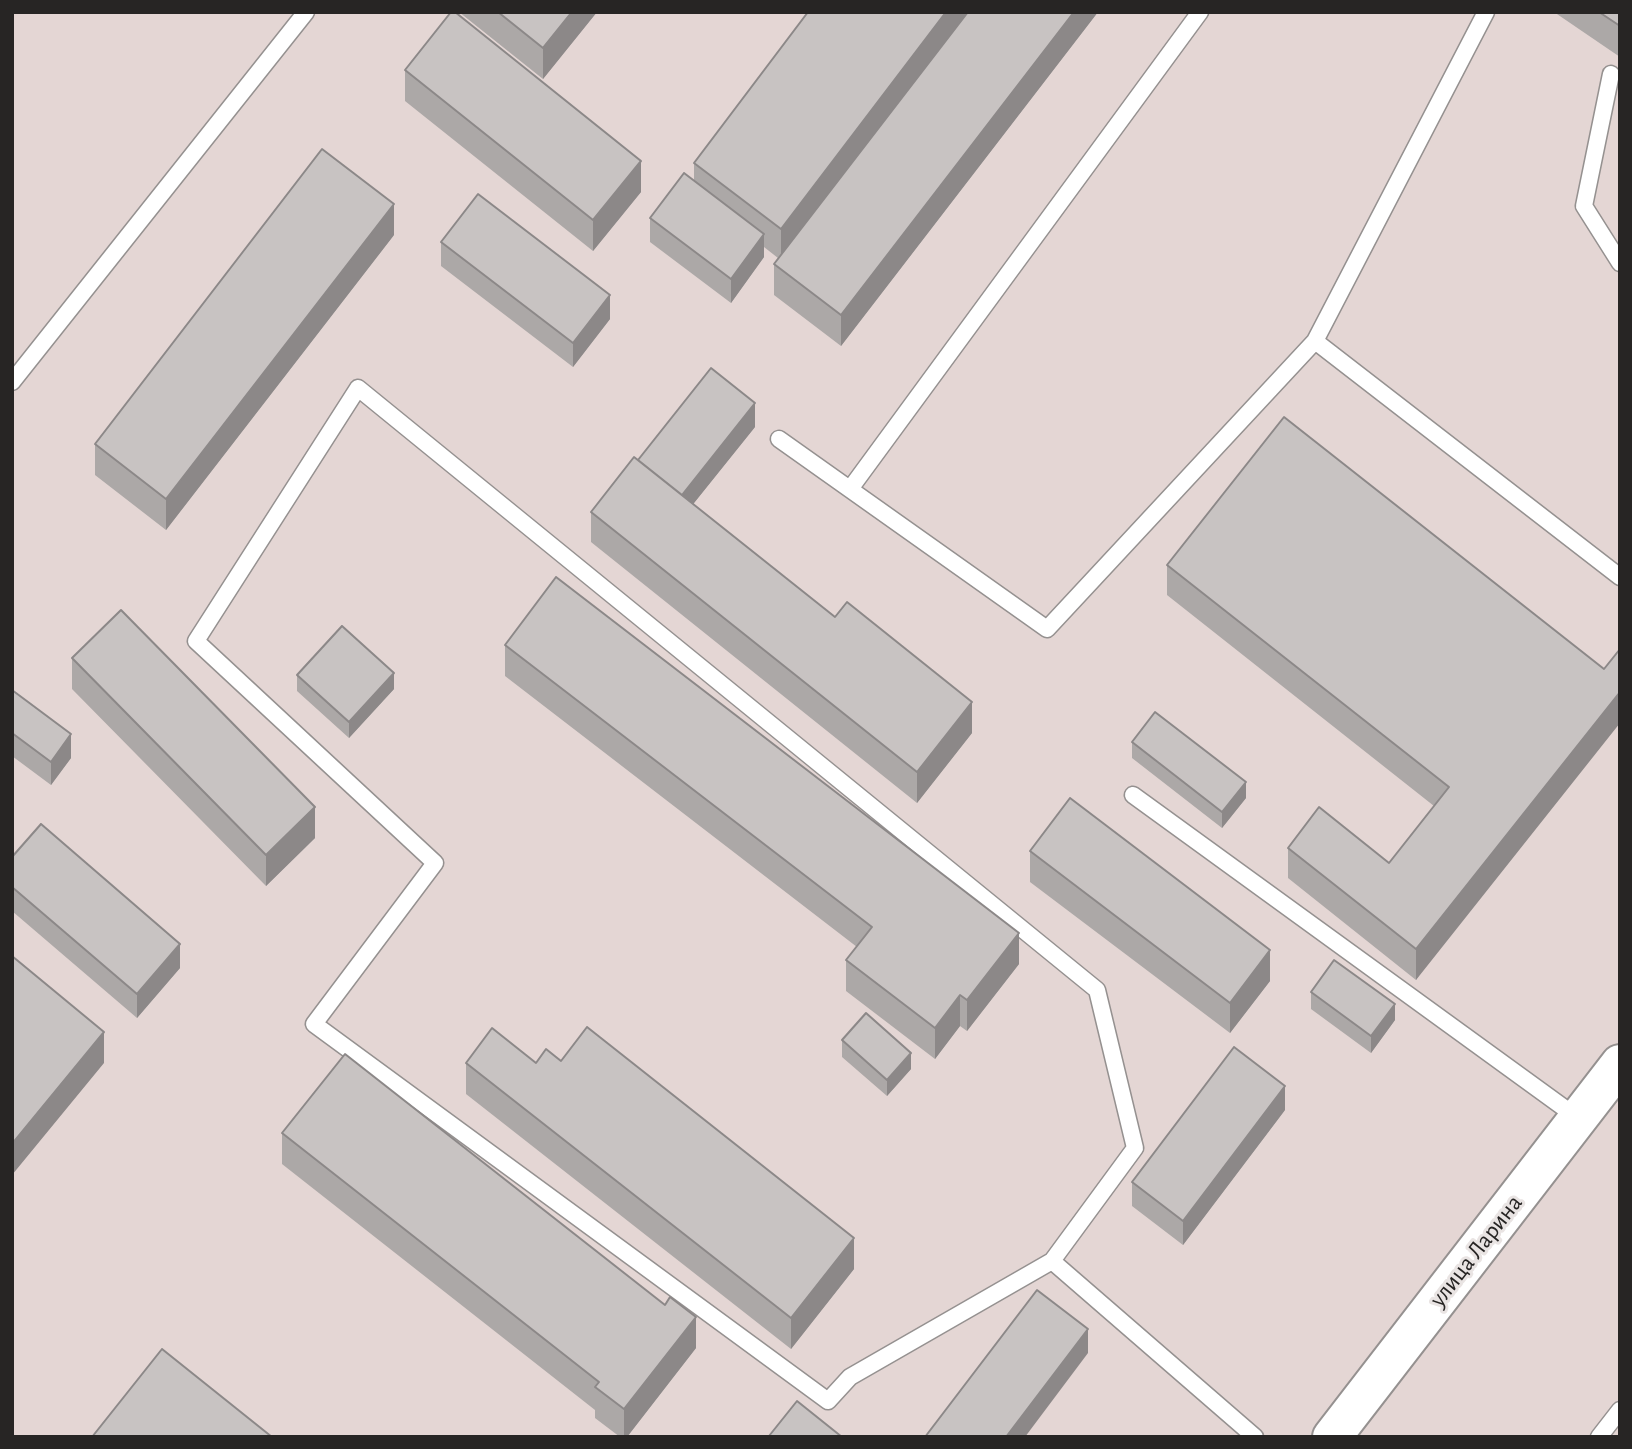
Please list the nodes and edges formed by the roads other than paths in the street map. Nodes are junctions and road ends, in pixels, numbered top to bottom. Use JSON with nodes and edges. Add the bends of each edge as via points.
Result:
{"nodes":[{"id":1,"x":306,"y":12,"type":"edge"},
{"id":2,"x":1200,"y":12,"type":"edge"},
{"id":3,"x":1486,"y":12,"type":"edge"},
{"id":4,"x":1611,"y":74,"type":"dead end"},
{"id":5,"x":1620,"y":263,"type":"edge"},
{"id":6,"x":1315,"y":341,"type":"junction"},
{"id":7,"x":12,"y":382,"type":"edge"},
{"id":8,"x":779,"y":439,"type":"dead end"},
{"id":9,"x":850,"y":489,"type":"junction"},
{"id":10,"x":1620,"y":577,"type":"edge"},
{"id":11,"x":1133,"y":795,"type":"dead end"},
{"id":12,"x":1620,"y":1065,"type":"edge"},
{"id":13,"x":1578,"y":1118,"type":"junction"},
{"id":14,"x":1052,"y":1261,"type":"junction"},
{"id":15,"x":1620,"y":1410,"type":"edge"},
{"id":16,"x":1255,"y":1437,"type":"edge"},
{"id":17,"x":1332,"y":1437,"type":"edge"},
{"id":18,"x":1599,"y":1437,"type":"edge"}],
"edges":[{"from":1,"to":7,"type":"lane"},
{"from":2,"to":9,"type":"lane"},
{"from":3,"to":6,"type":"lane"},
{"from":4,"to":5,"type":"lane","via":[[1584,206]]},
{"from":6,"to":9,"type":"lane","via":[[1047,629]]},
{"from":6,"to":10,"type":"lane"},
{"from":8,"to":9,"type":"lane"},
{"from":11,"to":13,"type":"lane"},
{"from":12,"to":13,"type":"street","name":"улица Ларина"},
{"from":13,"to":17,"type":"street","name":"улица Ларина"},
{"from":14,"to":14,"type":"lane","via":[[850,1377],[828,1401],[314,1024],[435,863],[196,641],[358,388],[1097,990],[1135,1149]]},
{"from":14,"to":16,"type":"lane"},
{"from":15,"to":18,"type":"lane"}]}
